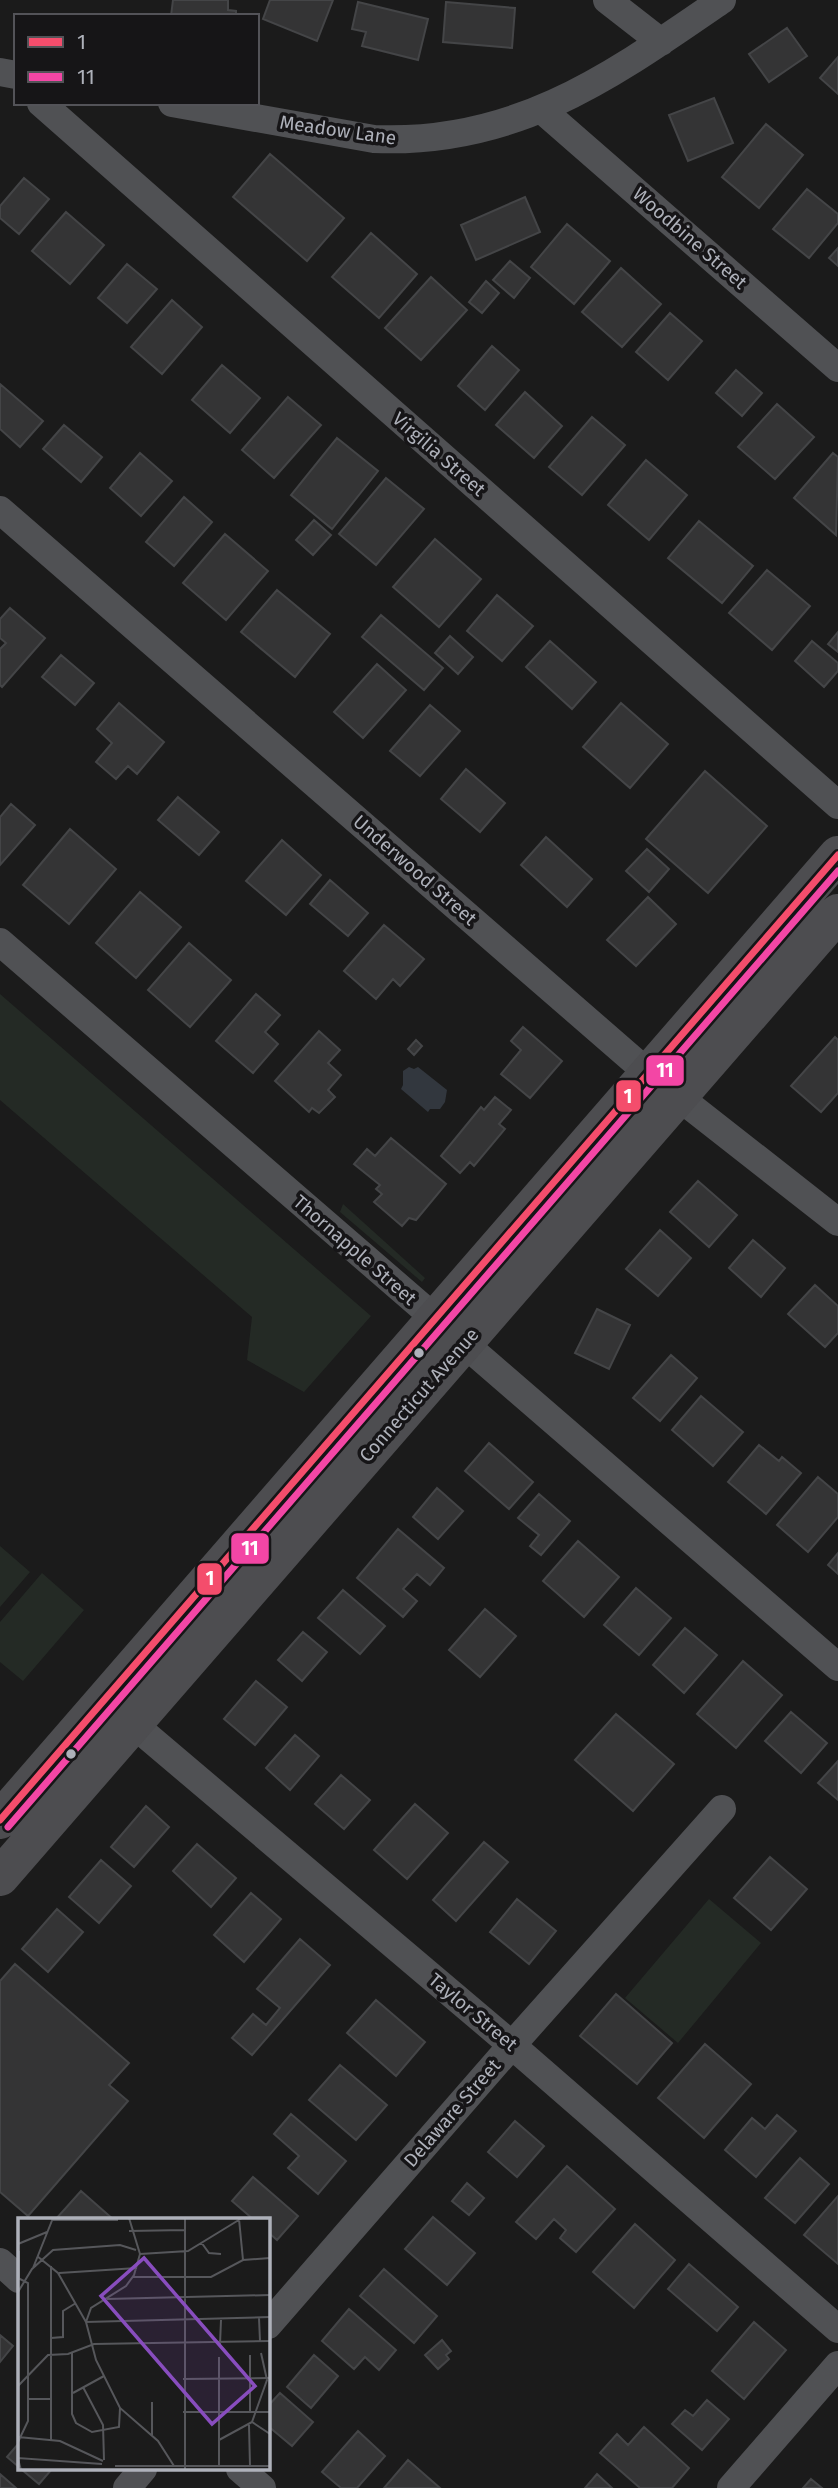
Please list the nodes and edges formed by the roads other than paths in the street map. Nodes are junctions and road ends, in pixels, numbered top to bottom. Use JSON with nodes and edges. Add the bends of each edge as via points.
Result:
{"nodes":[{"id":1,"x":607,"y":0,"type":"edge"},
{"id":2,"x":722,"y":0,"type":"edge"},
{"id":3,"x":661,"y":42,"type":"junction"},
{"id":4,"x":43,"y":105,"type":"edge"},
{"id":5,"x":183,"y":105,"type":"edge"},
{"id":6,"x":541,"y":109,"type":"junction"},
{"id":7,"x":838,"y":368,"type":"edge"},
{"id":8,"x":0,"y":510,"type":"edge"},
{"id":9,"x":838,"y":805,"type":"edge"},
{"id":10,"x":838,"y":855,"type":"edge"},
{"id":11,"x":838,"y":913,"type":"edge"},
{"id":12,"x":0,"y":942,"type":"edge"},
{"id":13,"x":648,"y":1073,"type":"junction"},
{"id":14,"x":678,"y":1097,"type":"junction"},
{"id":15,"x":838,"y":1222,"type":"edge"},
{"id":16,"x":435,"y":1319,"type":"junction"},
{"id":17,"x":463,"y":1344,"type":"junction"},
{"id":18,"x":838,"y":1667,"type":"edge"},
{"id":19,"x":105,"y":1699,"type":"junction"},
{"id":20,"x":133,"y":1724,"type":"junction"},
{"id":21,"x":722,"y":1809,"type":"dead end"},
{"id":22,"x":0,"y":1820,"type":"edge"},
{"id":23,"x":0,"y":1877,"type":"edge"},
{"id":24,"x":512,"y":2045,"type":"junction"},
{"id":25,"x":0,"y":2262,"type":"edge"},
{"id":26,"x":18,"y":2277,"type":"edge"},
{"id":27,"x":270,"y":2323,"type":"edge"},
{"id":28,"x":838,"y":2329,"type":"edge"},
{"id":29,"x":838,"y":2365,"type":"edge"},
{"id":30,"x":142,"y":2470,"type":"edge"},
{"id":31,"x":241,"y":2470,"type":"edge"},
{"id":32,"x":127,"y":2488,"type":"edge"},
{"id":33,"x":262,"y":2488,"type":"edge"},
{"id":34,"x":731,"y":2488,"type":"edge"}],
"edges":[{"from":1,"to":3,"type":"street"},
{"from":2,"to":3,"type":"street","name":"Meadow Lane"},
{"from":3,"to":6,"type":"street","name":"Meadow Lane","via":[[615,73]]},
{"from":4,"to":9,"type":"street","name":"Virgilia Street"},
{"from":5,"to":6,"type":"street","name":"Meadow Lane","via":[[336,133],[403,140],[449,136]]},
{"from":6,"to":7,"type":"street","name":"Woodbine Street"},
{"from":8,"to":13,"type":"street","name":"Underwood Street"},
{"from":10,"to":13,"type":"main road","name":"Connecticut Avenue"},
{"from":11,"to":14,"type":"main road","name":"Connecticut Avenue"},
{"from":12,"to":16,"type":"street","name":"Thornapple Street"},
{"from":13,"to":14,"type":"street","name":"Underwood Street"},
{"from":13,"to":16,"type":"main road","name":"Connecticut Avenue"},
{"from":14,"to":15,"type":"street","name":"Underwood Street"},
{"from":14,"to":17,"type":"main road","name":"Connecticut Avenue"},
{"from":16,"to":17,"type":"street","name":"Thornapple Street"},
{"from":16,"to":19,"type":"main road","name":"Connecticut Avenue"},
{"from":17,"to":18,"type":"street","name":"Thornapple Street"},
{"from":17,"to":20,"type":"main road","name":"Connecticut Avenue"},
{"from":19,"to":20,"type":"street","name":"Taylor Street"},
{"from":19,"to":22,"type":"main road","name":"Connecticut Avenue"},
{"from":20,"to":23,"type":"main road","name":"Connecticut Avenue"},
{"from":20,"to":24,"type":"street","name":"Taylor Street"},
{"from":21,"to":24,"type":"street","name":"Delaware Street"},
{"from":24,"to":27,"type":"street","name":"Delaware Street"},
{"from":24,"to":28,"type":"street","name":"Taylor Street"},
{"from":25,"to":26,"type":"street"},
{"from":29,"to":34,"type":"street"},
{"from":30,"to":32,"type":"street"},
{"from":31,"to":33,"type":"street"}]}
